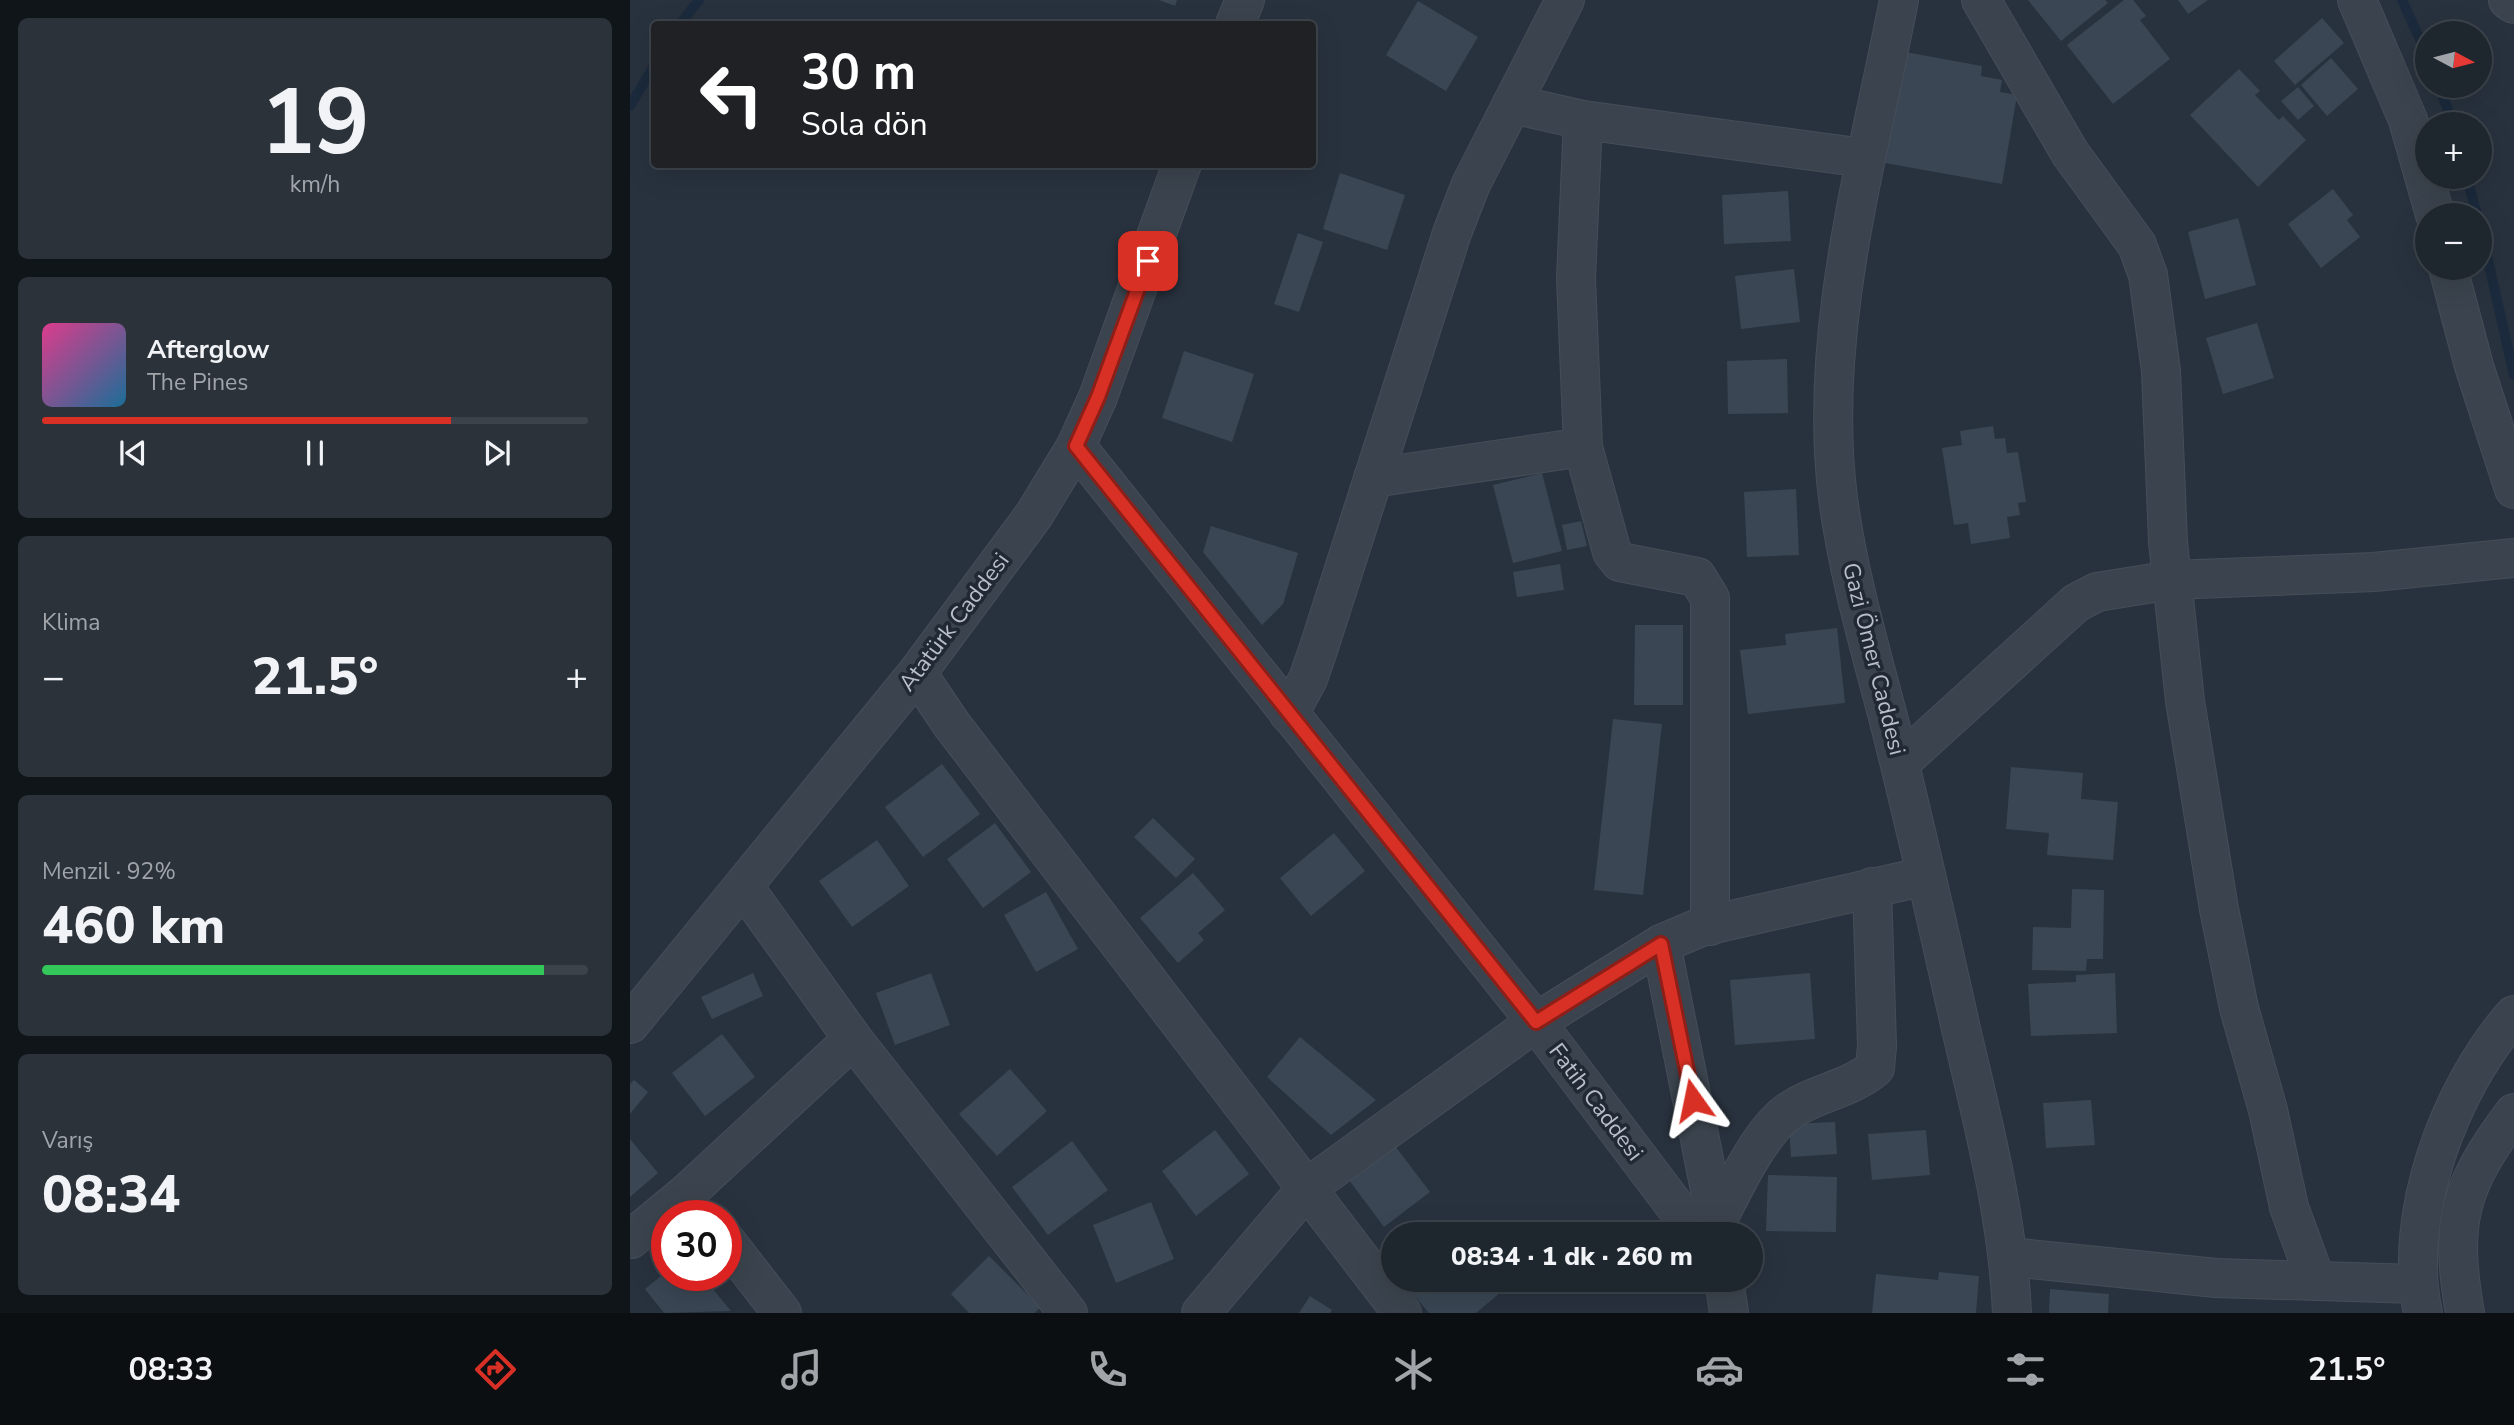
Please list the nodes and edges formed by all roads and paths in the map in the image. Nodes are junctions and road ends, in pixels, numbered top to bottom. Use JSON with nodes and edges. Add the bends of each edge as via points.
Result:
{"nodes":[{"id":1,"x":1245,"y":0,"type":"edge"},
{"id":2,"x":1565,"y":0,"type":"edge"},
{"id":3,"x":1899,"y":0,"type":"edge"},
{"id":4,"x":1980,"y":0,"type":"edge"},
{"id":5,"x":2357,"y":0,"type":"edge"},
{"id":6,"x":2508,"y":0,"type":"edge"},
{"id":7,"x":2514,"y":4,"type":"edge"},
{"id":8,"x":1236,"y":21,"type":"edge"},
{"id":9,"x":1512,"y":104,"type":"junction"},
{"id":10,"x":1583,"y":120,"type":"junction"},
{"id":11,"x":1864,"y":158,"type":"junction"},
{"id":12,"x":1181,"y":168,"type":"edge"},
{"id":13,"x":2432,"y":203,"type":"edge"},
{"id":14,"x":2451,"y":280,"type":"edge"},
{"id":15,"x":1076,"y":446,"type":"junction"},
{"id":16,"x":1583,"y":447,"type":"junction"},
{"id":17,"x":1373,"y":478,"type":"junction"},
{"id":18,"x":2514,"y":489,"type":"edge"},
{"id":19,"x":2514,"y":558,"type":"edge"},
{"id":20,"x":2172,"y":580,"type":"junction"},
{"id":21,"x":917,"y":673,"type":"junction"},
{"id":22,"x":1289,"y":714,"type":"junction"},
{"id":23,"x":1900,"y":763,"type":"junction"},
{"id":24,"x":1926,"y":876,"type":"junction"},
{"id":25,"x":744,"y":887,"type":"junction"},
{"id":26,"x":1872,"y":887,"type":"junction"},
{"id":27,"x":1710,"y":926,"type":"junction"},
{"id":28,"x":1661,"y":944,"type":"junction"},
{"id":29,"x":2514,"y":1016,"type":"edge"},
{"id":30,"x":1536,"y":1022,"type":"junction"},
{"id":31,"x":630,"y":1024,"type":"edge"},
{"id":32,"x":853,"y":1039,"type":"junction"},
{"id":33,"x":2514,"y":1113,"type":"edge"},
{"id":34,"x":1308,"y":1187,"type":"junction"},
{"id":35,"x":702,"y":1200,"type":"edge"},
{"id":36,"x":1703,"y":1222,"type":"edge"},
{"id":37,"x":1709,"y":1222,"type":"edge"},
{"id":38,"x":1715,"y":1222,"type":"edge"},
{"id":39,"x":651,"y":1229,"type":"edge"},
{"id":40,"x":631,"y":1239,"type":"edge"},
{"id":41,"x":2010,"y":1257,"type":"junction"},
{"id":42,"x":742,"y":1262,"type":"edge"},
{"id":43,"x":2316,"y":1281,"type":"junction"},
{"id":44,"x":1726,"y":1292,"type":"edge"},
{"id":45,"x":2419,"y":1298,"type":"edge"},
{"id":46,"x":782,"y":1313,"type":"edge"},
{"id":47,"x":1068,"y":1313,"type":"edge"},
{"id":48,"x":1201,"y":1313,"type":"edge"},
{"id":49,"x":1402,"y":1313,"type":"edge"},
{"id":50,"x":1729,"y":1313,"type":"edge"},
{"id":51,"x":2012,"y":1313,"type":"edge"},
{"id":52,"x":2465,"y":1313,"type":"edge"}],
"edges":[{"from":1,"to":8,"type":"street"},
{"from":2,"to":9,"type":"street"},
{"from":3,"to":11,"type":"street","name":"Gazi Ömer Caddesi"},
{"from":4,"to":20,"type":"street","via":[[2070,153],[2137,245],[2148,275],[2161,371]]},
{"from":5,"to":13,"type":"street","via":[[2408,120]]},
{"from":6,"to":7,"type":"street"},
{"from":9,"to":10,"type":"street"},
{"from":9,"to":17,"type":"street","via":[[1452,233]]},
{"from":10,"to":11,"type":"street"},
{"from":10,"to":16,"type":"street","via":[[1576,278]]},
{"from":11,"to":23,"type":"street","name":"Gazi Ömer Caddesi","via":[[1842,311],[1834,435],[1850,569]]},
{"from":12,"to":15,"type":"street","name":"Atatürk Caddesi","via":[[1132,309]]},
{"from":14,"to":18,"type":"street"},
{"from":15,"to":21,"type":"street","name":"Atatürk Caddesi","via":[[1034,515]]},
{"from":15,"to":22,"type":"street","name":"Fatih Caddesi"},
{"from":16,"to":17,"type":"street"},
{"from":16,"to":27,"type":"street","via":[[1612,552],[1619,562],[1697,576],[1710,598]]},
{"from":17,"to":22,"type":"street","via":[[1308,679]]},
{"from":19,"to":20,"type":"street","via":[[2374,572]]},
{"from":20,"to":23,"type":"street","via":[[2097,592],[2076,603]]},
{"from":20,"to":43,"type":"street","via":[[2185,701],[2239,1008],[2289,1207]]},
{"from":21,"to":25,"type":"street","name":"Atatürk Caddesi"},
{"from":21,"to":34,"type":"street","via":[[952,725]]},
{"from":22,"to":30,"type":"street","name":"Fatih Caddesi"},
{"from":23,"to":24,"type":"street","name":"Gazi Ömer Caddesi"},
{"from":24,"to":26,"type":"street"},
{"from":24,"to":41,"type":"street","name":"Gazi Ömer Caddesi"},
{"from":25,"to":31,"type":"street","name":"Atatürk Caddesi"},
{"from":25,"to":32,"type":"street"},
{"from":26,"to":27,"type":"street"},
{"from":26,"to":38,"type":"street","via":[[1875,1068],[1860,1081],[1788,1112],[1768,1134]]},
{"from":27,"to":28,"type":"street"},
{"from":28,"to":30,"type":"street"},
{"from":28,"to":37,"type":"street"},
{"from":29,"to":45,"type":"street","via":[[2475,1065],[2459,1094],[2427,1194],[2417,1252]]},
{"from":30,"to":34,"type":"street"},
{"from":30,"to":36,"type":"street","name":"Fatih Caddesi"},
{"from":32,"to":35,"type":"street"},
{"from":32,"to":47,"type":"street"},
{"from":33,"to":52,"type":"street","via":[[2482,1155],[2460,1213],[2456,1250]]},
{"from":34,"to":48,"type":"street"},
{"from":34,"to":49,"type":"street"},
{"from":39,"to":40,"type":"street"},
{"from":41,"to":43,"type":"street","via":[[2216,1278]]},
{"from":41,"to":51,"type":"street","name":"Gazi Ömer Caddesi"},
{"from":42,"to":46,"type":"street"},
{"from":43,"to":45,"type":"street"},
{"from":44,"to":50,"type":"street"}]}
